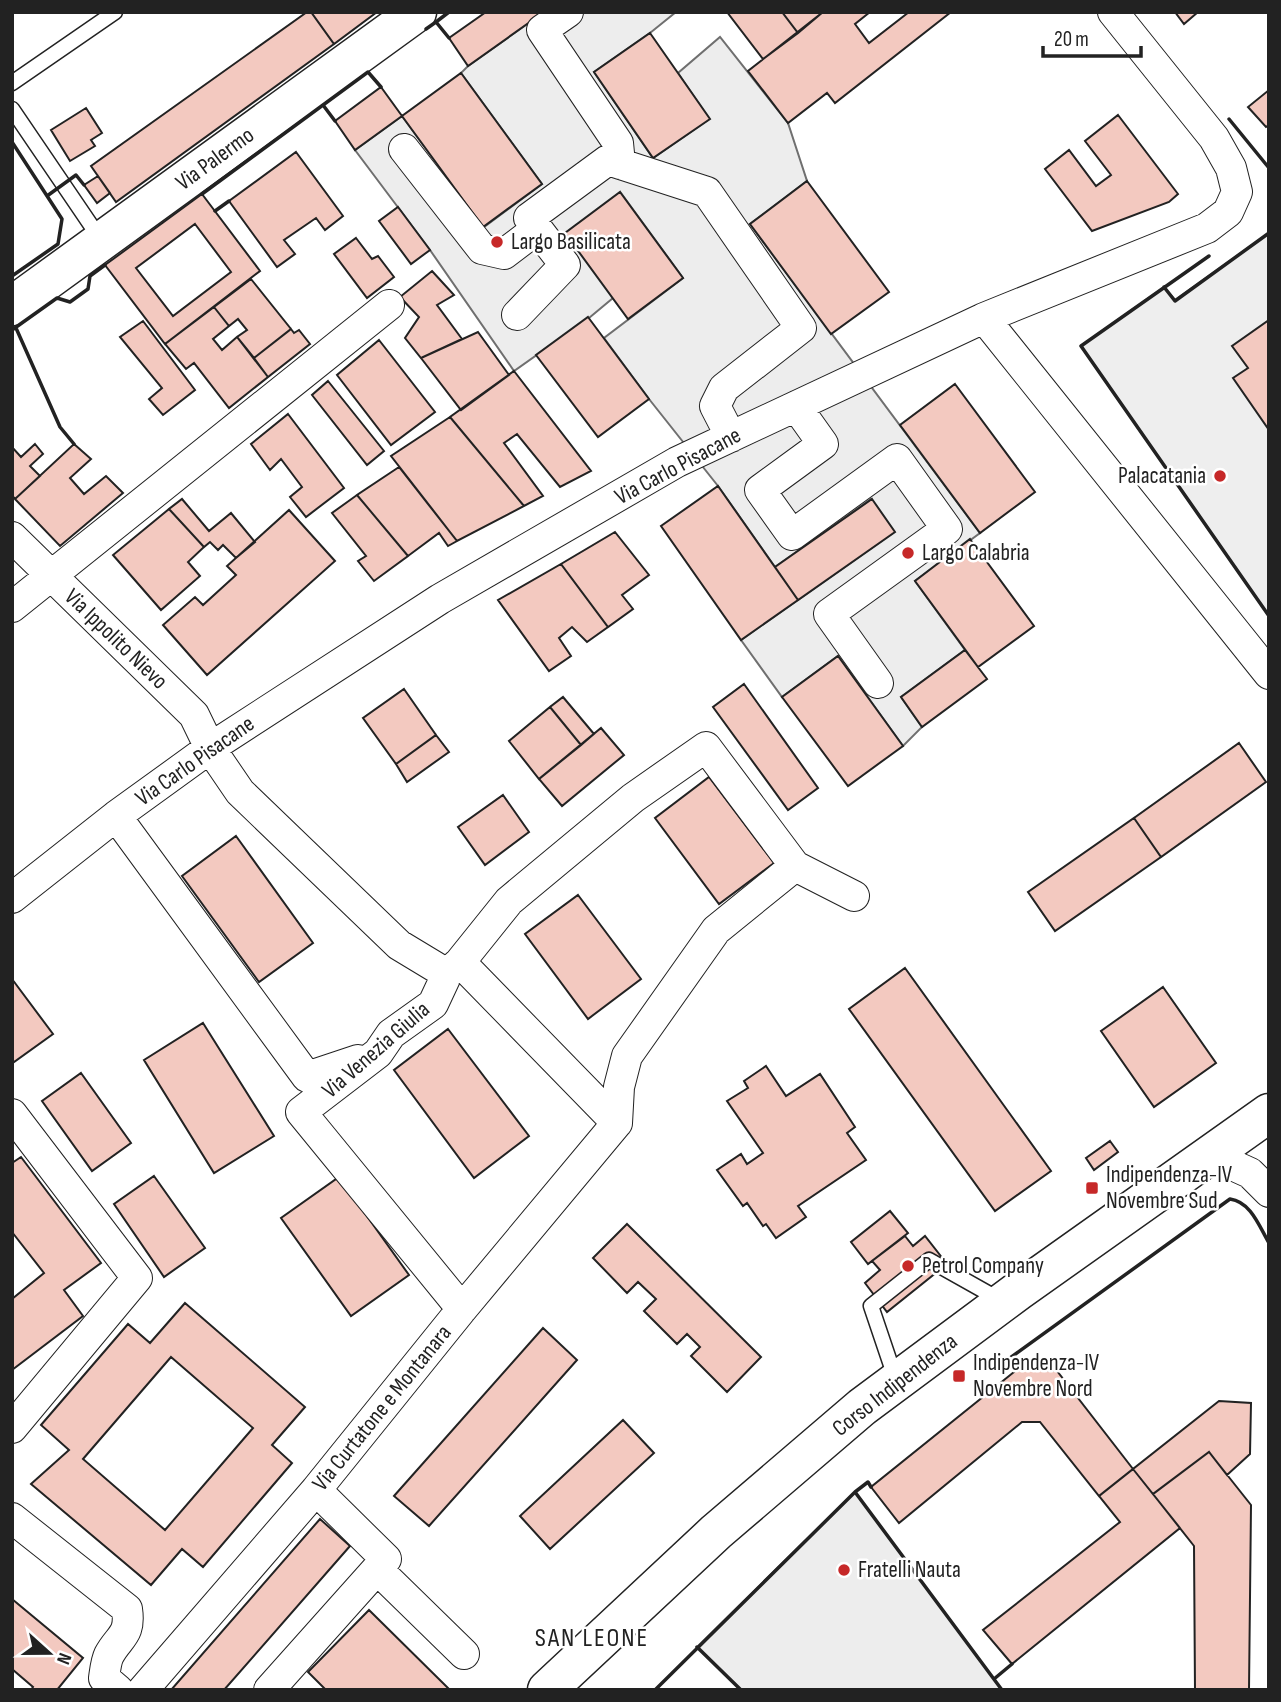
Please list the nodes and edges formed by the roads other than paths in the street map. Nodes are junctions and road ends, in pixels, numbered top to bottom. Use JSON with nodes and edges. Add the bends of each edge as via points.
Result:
{"nodes":[{"id":1,"x":115,"y":12,"type":"edge"},
{"id":2,"x":417,"y":12,"type":"edge"},
{"id":3,"x":568,"y":12,"type":"edge"},
{"id":4,"x":1113,"y":12,"type":"edge"},
{"id":5,"x":12,"y":83,"type":"edge"},
{"id":6,"x":12,"y":109,"type":"edge"},
{"id":7,"x":404,"y":149,"type":"dead end"},
{"id":8,"x":620,"y":164,"type":"junction"},
{"id":9,"x":537,"y":229,"type":"junction"},
{"id":10,"x":102,"y":241,"type":"junction"},
{"id":11,"x":389,"y":305,"type":"dead end"},
{"id":12,"x":12,"y":306,"type":"edge"},
{"id":13,"x":517,"y":315,"type":"dead end"},
{"id":14,"x":984,"y":318,"type":"junction"},
{"id":15,"x":796,"y":406,"type":"junction"},
{"id":16,"x":731,"y":437,"type":"junction"},
{"id":17,"x":12,"y":537,"type":"edge"},
{"id":18,"x":51,"y":576,"type":"junction"},
{"id":19,"x":12,"y":607,"type":"edge"},
{"id":20,"x":1269,"y":674,"type":"edge"},
{"id":21,"x":878,"y":683,"type":"dead end"},
{"id":22,"x":210,"y":748,"type":"junction"},
{"id":23,"x":116,"y":816,"type":"junction"},
{"id":24,"x":795,"y":866,"type":"junction"},
{"id":25,"x":854,"y":896,"type":"dead end"},
{"id":26,"x":12,"y":898,"type":"edge"},
{"id":27,"x":454,"y":968,"type":"junction"},
{"id":28,"x":378,"y":1053,"type":"junction"},
{"id":29,"x":1269,"y":1113,"type":"edge"},
{"id":30,"x":12,"y":1114,"type":"edge"},
{"id":31,"x":617,"y":1123,"type":"junction"},
{"id":32,"x":1205,"y":1158,"type":"junction"},
{"id":33,"x":1269,"y":1192,"type":"edge"},
{"id":34,"x":1003,"y":1302,"type":"junction"},
{"id":35,"x":462,"y":1309,"type":"junction"},
{"id":36,"x":896,"y":1382,"type":"junction"},
{"id":37,"x":12,"y":1428,"type":"edge"},
{"id":38,"x":316,"y":1490,"type":"junction"},
{"id":39,"x":12,"y":1518,"type":"edge"},
{"id":40,"x":382,"y":1564,"type":"junction"},
{"id":41,"x":464,"y":1654,"type":"dead end"},
{"id":42,"x":118,"y":1690,"type":"edge"},
{"id":43,"x":142,"y":1690,"type":"edge"},
{"id":44,"x":269,"y":1690,"type":"edge"},
{"id":45,"x":547,"y":1690,"type":"edge"}],
"edges":[{"from":1,"to":5,"type":"lane"},
{"from":2,"to":10,"type":"main road","name":"Via Palermo"},
{"from":3,"to":8,"type":"street","via":[[542,30],[618,143]]},
{"from":4,"to":14,"type":"street","name":"Via Carlo Pisacane","via":[[1214,138],[1231,168],[1237,192],[1228,212],[1207,228]]},
{"from":6,"to":10,"type":"lane"},
{"from":7,"to":9,"type":"street","via":[[482,249],[504,254]]},
{"from":8,"to":9,"type":"street","via":[[608,160],[529,218]]},
{"from":8,"to":16,"type":"street","via":[[707,192],[801,328],[724,388],[715,406]]},
{"from":9,"to":13,"type":"street","via":[[565,265]]},
{"from":10,"to":12,"type":"main road","name":"Via Palermo"},
{"from":11,"to":18,"type":"street"},
{"from":14,"to":15,"type":"street","name":"Via Carlo Pisacane"},
{"from":14,"to":20,"type":"street"},
{"from":15,"to":16,"type":"street","name":"Via Carlo Pisacane"},
{"from":15,"to":21,"type":"street","via":[[823,444],[760,490],[792,535],[897,460],[947,529],[829,614]]},
{"from":16,"to":22,"type":"street","name":"Via Carlo Pisacane","via":[[677,462],[440,600]]},
{"from":17,"to":18,"type":"street","name":"Via Ippolito Nievo"},
{"from":18,"to":19,"type":"street"},
{"from":18,"to":22,"type":"street","name":"Via Ippolito Nievo","via":[[194,715]]},
{"from":22,"to":23,"type":"street","name":"Via Carlo Pisacane"},
{"from":22,"to":27,"type":"street","name":"Via Venezia Giulia","via":[[240,792],[399,945]]},
{"from":23,"to":26,"type":"street","name":"Via Carlo Pisacane"},
{"from":23,"to":28,"type":"street","via":[[307,1077]]},
{"from":24,"to":25,"type":"street"},
{"from":24,"to":27,"type":"street","via":[[706,747],[633,798],[509,901]]},
{"from":24,"to":31,"type":"street","via":[[716,930],[627,1056]]},
{"from":27,"to":28,"type":"street","name":"Via Venezia Giulia","via":[[433,1003],[391,1034]]},
{"from":27,"to":31,"type":"street"},
{"from":28,"to":35,"type":"street","name":"Via Venezia Giulia","via":[[301,1112]]},
{"from":29,"to":32,"type":"main road","name":"Corso Indipendenza"},
{"from":30,"to":37,"type":"street","via":[[137,1278]]},
{"from":31,"to":35,"type":"street","name":"Via Curtatone e Montanara"},
{"from":32,"to":33,"type":"street","via":[[1250,1173]]},
{"from":32,"to":34,"type":"main road","name":"Corso Indipendenza"},
{"from":34,"to":36,"type":"main road","name":"Corso Indipendenza"},
{"from":34,"to":36,"type":"lane","via":[[929,1260],[871,1306]]},
{"from":35,"to":38,"type":"street","name":"Via Curtatone e Montanara"},
{"from":36,"to":45,"type":"main road","name":"Corso Indipendenza","via":[[716,1532]]},
{"from":38,"to":40,"type":"street"},
{"from":38,"to":43,"type":"street","name":"Via Curtatone e Montanara"},
{"from":39,"to":42,"type":"street","via":[[127,1609],[129,1622],[108,1657],[104,1678]]},
{"from":40,"to":41,"type":"street"},
{"from":40,"to":44,"type":"street"}]}
